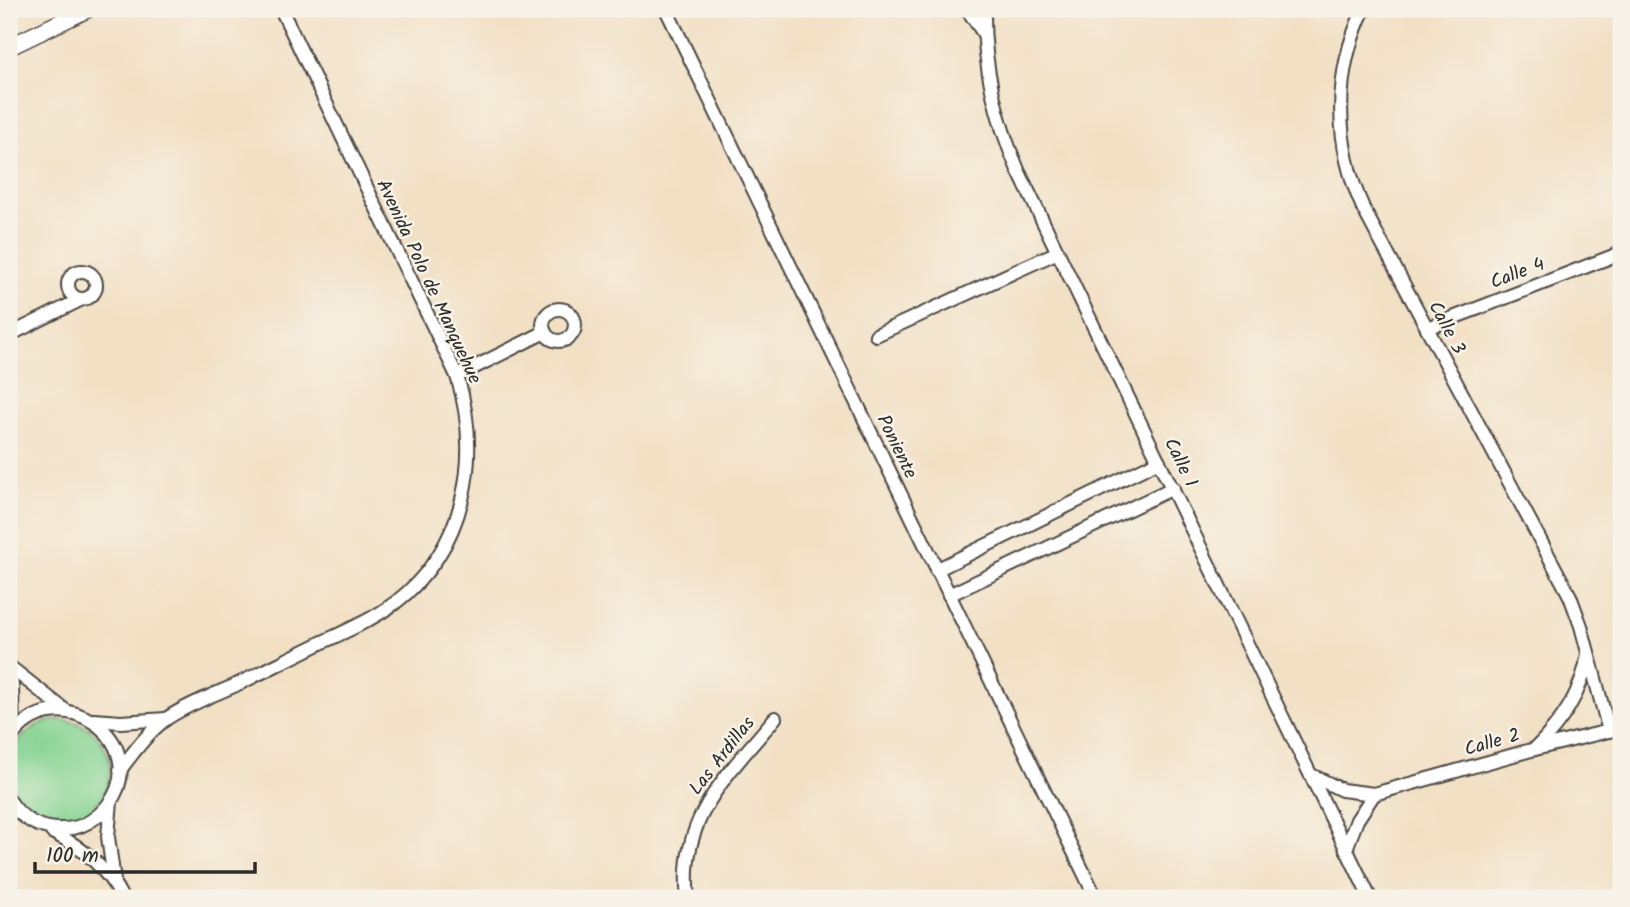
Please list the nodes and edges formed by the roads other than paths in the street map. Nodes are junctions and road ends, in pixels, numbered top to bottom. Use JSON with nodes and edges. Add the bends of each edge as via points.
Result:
{"nodes":[{"id":1,"x":78,"y":9,"type":"edge"},
{"id":2,"x":88,"y":9,"type":"edge"},
{"id":3,"x":281,"y":9,"type":"edge"},
{"id":4,"x":666,"y":9,"type":"edge"},
{"id":5,"x":967,"y":9,"type":"edge"},
{"id":6,"x":984,"y":9,"type":"edge"},
{"id":7,"x":1364,"y":9,"type":"edge"},
{"id":8,"x":61,"y":22,"type":"junction"},
{"id":9,"x":984,"y":34,"type":"junction"},
{"id":10,"x":9,"y":47,"type":"edge"},
{"id":11,"x":1058,"y":252,"type":"junction"},
{"id":12,"x":1621,"y":253,"type":"edge"},
{"id":13,"x":82,"y":299,"type":"dead end"},
{"id":14,"x":1427,"y":328,"type":"junction"},
{"id":15,"x":545,"y":332,"type":"dead end"},
{"id":16,"x":9,"y":335,"type":"edge"},
{"id":17,"x":876,"y":335,"type":"dead end"},
{"id":18,"x":457,"y":376,"type":"junction"},
{"id":19,"x":1159,"y":461,"type":"junction"},
{"id":20,"x":1172,"y":488,"type":"junction"},
{"id":21,"x":936,"y":570,"type":"junction"},
{"id":22,"x":949,"y":595,"type":"junction"},
{"id":23,"x":1588,"y":650,"type":"junction"},
{"id":24,"x":9,"y":666,"type":"edge"},
{"id":25,"x":66,"y":711,"type":"junction"},
{"id":26,"x":166,"y":719,"type":"junction"},
{"id":27,"x":775,"y":719,"type":"dead end"},
{"id":28,"x":92,"y":720,"type":"junction"},
{"id":29,"x":1615,"y":730,"type":"edge"},
{"id":30,"x":11,"y":737,"type":"edge"},
{"id":31,"x":1535,"y":749,"type":"junction"},
{"id":32,"x":120,"y":770,"type":"junction"},
{"id":33,"x":1311,"y":775,"type":"junction"},
{"id":34,"x":1374,"y":794,"type":"junction"},
{"id":35,"x":9,"y":800,"type":"edge"},
{"id":36,"x":111,"y":801,"type":"junction"},
{"id":37,"x":9,"y":817,"type":"edge"},
{"id":38,"x":26,"y":819,"type":"junction"},
{"id":39,"x":42,"y":827,"type":"junction"},
{"id":40,"x":1346,"y":849,"type":"junction"},
{"id":41,"x":114,"y":881,"type":"junction"},
{"id":42,"x":122,"y":898,"type":"edge"},
{"id":43,"x":688,"y":898,"type":"edge"},
{"id":44,"x":1096,"y":898,"type":"edge"},
{"id":45,"x":1370,"y":898,"type":"edge"}],
"edges":[{"from":1,"to":8,"type":"street"},
{"from":2,"to":8,"type":"street"},
{"from":3,"to":18,"type":"street","name":"Avenida Polo de Manquehue"},
{"from":4,"to":21,"type":"street","name":"Poniente"},
{"from":5,"to":9,"type":"street","name":"Calle 1"},
{"from":6,"to":9,"type":"street","name":"Calle 1"},
{"from":7,"to":14,"type":"street","name":"Calle 3","via":[[1343,79],[1343,146],[1357,194]]},
{"from":8,"to":10,"type":"street"},
{"from":9,"to":11,"type":"street","name":"Calle 1","via":[[1003,132]]},
{"from":11,"to":17,"type":"street"},
{"from":11,"to":19,"type":"street","name":"Calle 1"},
{"from":12,"to":14,"type":"street","name":"Calle 4"},
{"from":13,"to":16,"type":"street"},
{"from":14,"to":23,"type":"street","name":"Calle 3","via":[[1570,596]]},
{"from":15,"to":18,"type":"street"},
{"from":18,"to":26,"type":"street","name":"Avenida Polo de Manquehue","via":[[469,426],[468,467],[455,522],[427,570],[379,613]]},
{"from":19,"to":20,"type":"street","name":"Calle 1"},
{"from":19,"to":21,"type":"street"},
{"from":20,"to":22,"type":"street"},
{"from":20,"to":33,"type":"street","name":"Calle 1"},
{"from":21,"to":22,"type":"street","name":"Poniente"},
{"from":22,"to":44,"type":"street","name":"Poniente"},
{"from":23,"to":29,"type":"street","name":"Calle 3"},
{"from":23,"to":31,"type":"street","via":[[1572,703]]},
{"from":24,"to":25,"type":"street"},
{"from":24,"to":30,"type":"street"},
{"from":25,"to":28,"type":"street"},
{"from":25,"to":30,"type":"street","via":[[37,715]]},
{"from":26,"to":28,"type":"street","name":"Avenida Polo de Manquehue"},
{"from":26,"to":32,"type":"street","name":"Avenida Polo de Manquehue"},
{"from":27,"to":43,"type":"street","name":"Las Ardillas","via":[[700,814],[688,855]]},
{"from":28,"to":32,"type":"street","via":[[114,744]]},
{"from":29,"to":31,"type":"street","name":"Calle 2"},
{"from":31,"to":34,"type":"street","name":"Calle 2"},
{"from":32,"to":36,"type":"street"},
{"from":33,"to":34,"type":"street","name":"Calle 2","via":[[1342,790]]},
{"from":33,"to":40,"type":"street","name":"Calle 1"},
{"from":34,"to":40,"type":"street"},
{"from":35,"to":38,"type":"street"},
{"from":36,"to":39,"type":"street","via":[[81,826]]},
{"from":36,"to":41,"type":"street","via":[[108,837]]},
{"from":37,"to":38,"type":"street"},
{"from":38,"to":39,"type":"street"},
{"from":39,"to":41,"type":"street","via":[[82,850]]},
{"from":40,"to":45,"type":"street","name":"Calle 1"},
{"from":41,"to":42,"type":"street"}]}
